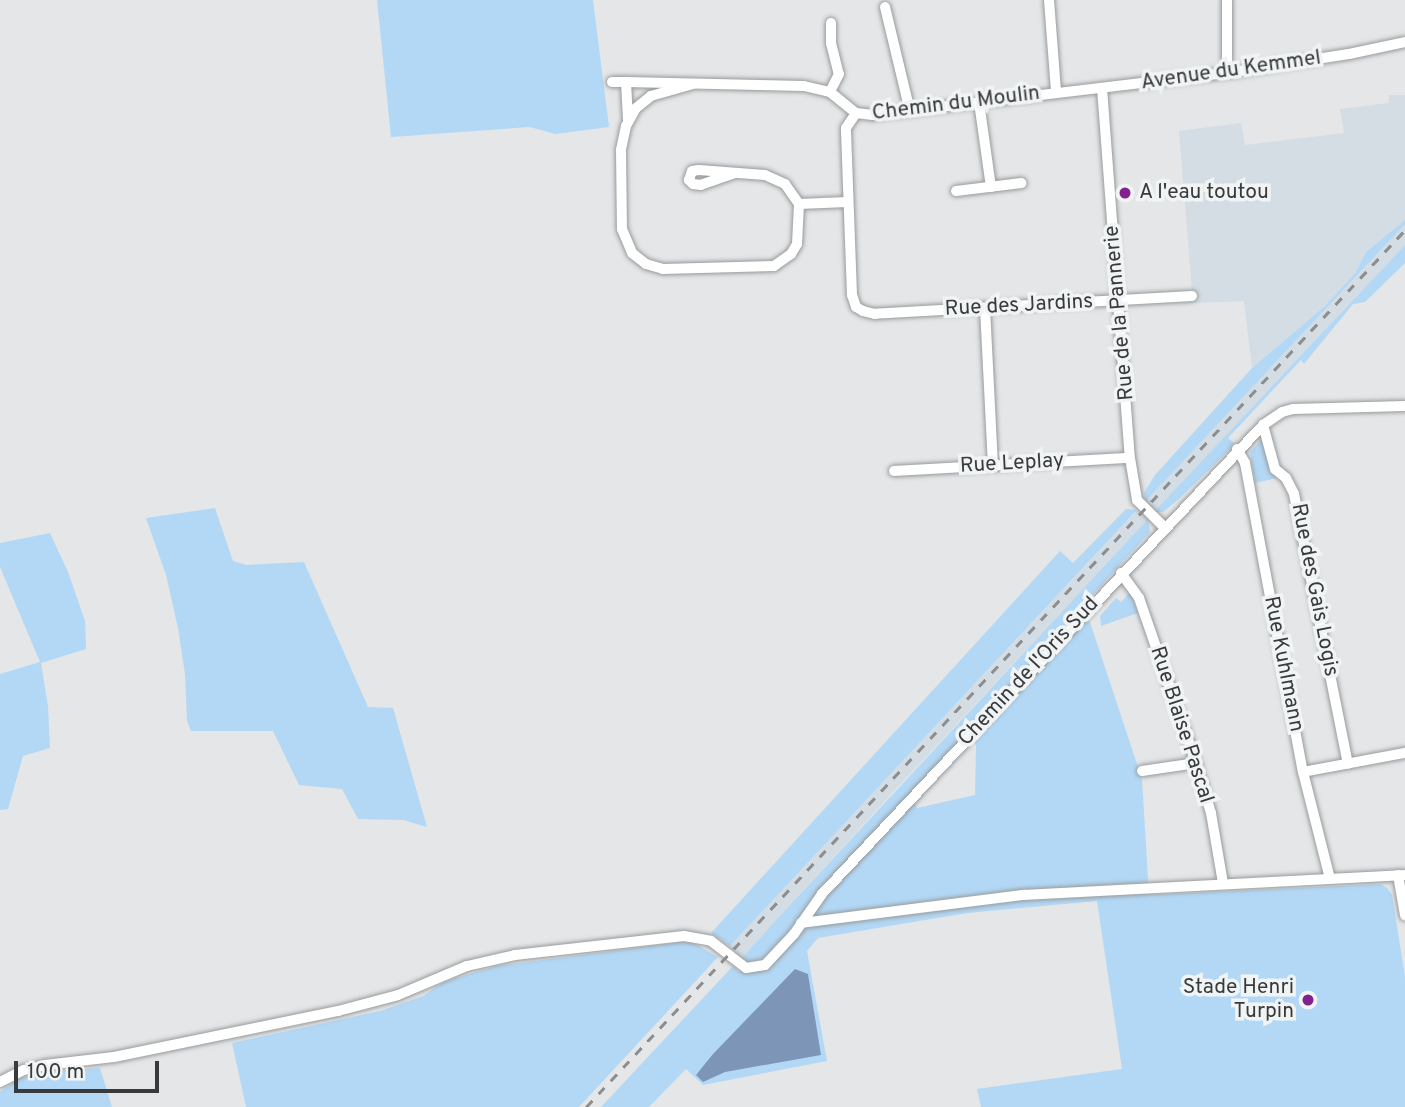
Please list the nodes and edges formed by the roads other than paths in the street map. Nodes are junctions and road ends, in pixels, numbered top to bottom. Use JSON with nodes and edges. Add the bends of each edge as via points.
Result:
{"nodes":[{"id":1,"x":1049,"y":0,"type":"edge"},
{"id":2,"x":1227,"y":0,"type":"edge"},
{"id":3,"x":885,"y":8,"type":"dead end"},
{"id":4,"x":831,"y":23,"type":"dead end"},
{"id":5,"x":1405,"y":42,"type":"edge"},
{"id":6,"x":1227,"y":73,"type":"junction"},
{"id":7,"x":612,"y":82,"type":"dead end"},
{"id":8,"x":626,"y":82,"type":"junction"},
{"id":9,"x":693,"y":84,"type":"junction"},
{"id":10,"x":1102,"y":88,"type":"junction"},
{"id":11,"x":830,"y":92,"type":"junction"},
{"id":12,"x":1056,"y":92,"type":"junction"},
{"id":13,"x":979,"y":102,"type":"junction"},
{"id":14,"x":910,"y":111,"type":"junction"},
{"id":15,"x":856,"y":113,"type":"junction"},
{"id":16,"x":628,"y":120,"type":"junction"},
{"id":17,"x":735,"y":173,"type":"dead end"},
{"id":18,"x":1022,"y":183,"type":"dead end"},
{"id":19,"x":990,"y":187,"type":"junction"},
{"id":20,"x":956,"y":191,"type":"dead end"},
{"id":21,"x":847,"y":202,"type":"junction"},
{"id":22,"x":799,"y":204,"type":"junction"},
{"id":23,"x":1192,"y":296,"type":"dead end"},
{"id":24,"x":852,"y":299,"type":"joint"},
{"id":25,"x":1119,"y":301,"type":"junction"},
{"id":26,"x":985,"y":308,"type":"junction"},
{"id":27,"x":1405,"y":406,"type":"edge"},
{"id":28,"x":1263,"y":425,"type":"junction"},
{"id":29,"x":1237,"y":449,"type":"junction"},
{"id":30,"x":1130,"y":458,"type":"junction"},
{"id":31,"x":993,"y":465,"type":"junction"},
{"id":32,"x":894,"y":471,"type":"dead end"},
{"id":33,"x":1164,"y":527,"type":"junction"},
{"id":34,"x":1121,"y":573,"type":"junction"},
{"id":35,"x":1405,"y":753,"type":"edge"},
{"id":36,"x":1196,"y":763,"type":"junction"},
{"id":37,"x":1348,"y":764,"type":"junction"},
{"id":38,"x":1142,"y":771,"type":"dead end"},
{"id":39,"x":1303,"y":772,"type":"junction"},
{"id":40,"x":1402,"y":875,"type":"edge"},
{"id":41,"x":1330,"y":879,"type":"junction"},
{"id":42,"x":1223,"y":883,"type":"junction"},
{"id":43,"x":1405,"y":915,"type":"edge"},
{"id":44,"x":801,"y":923,"type":"junction"},
{"id":45,"x":0,"y":1082,"type":"edge"}],
"edges":[{"from":1,"to":12,"type":"street"},
{"from":2,"to":6,"type":"street"},
{"from":3,"to":14,"type":"street"},
{"from":4,"to":11,"type":"street","via":[[839,74]]},
{"from":5,"to":6,"type":"street","name":"Avenue du Kemmel"},
{"from":6,"to":10,"type":"street","name":"Avenue du Kemmel"},
{"from":7,"to":8,"type":"street"},
{"from":8,"to":9,"type":"street"},
{"from":8,"to":16,"type":"street"},
{"from":9,"to":11,"type":"street","via":[[803,86]]},
{"from":9,"to":16,"type":"street","via":[[651,96]]},
{"from":10,"to":12,"type":"street","name":"Avenue du Kemmel"},
{"from":10,"to":25,"type":"street","name":"Rue de la Pannerie"},
{"from":11,"to":15,"type":"street","name":"Chemin du Moulin"},
{"from":12,"to":13,"type":"street","name":"Chemin du Moulin"},
{"from":13,"to":14,"type":"street","name":"Chemin du Moulin"},
{"from":13,"to":19,"type":"street"},
{"from":14,"to":15,"type":"street","name":"Chemin du Moulin"},
{"from":15,"to":21,"type":"street","name":"Chemin du Moulin","via":[[845,137]]},
{"from":16,"to":22,"type":"street","via":[[621,150],[623,235],[632,253],[646,264],[663,269],[774,266],[797,244]]},
{"from":17,"to":22,"type":"street","via":[[776,178],[790,188]]},
{"from":18,"to":19,"type":"street"},
{"from":19,"to":20,"type":"street"},
{"from":21,"to":22,"type":"street"},
{"from":21,"to":24,"type":"street","name":"Chemin du Moulin"},
{"from":23,"to":25,"type":"street","name":"Rue des Jardins"},
{"from":24,"to":26,"type":"street","name":"Rue des Jardins","via":[[859,310],[875,314]]},
{"from":25,"to":26,"type":"street","name":"Rue des Jardins"},
{"from":25,"to":30,"type":"street","name":"Rue de la Pannerie"},
{"from":26,"to":31,"type":"street"},
{"from":27,"to":28,"type":"street","name":"Chemin de l'Oris Sud","via":[[1293,409]]},
{"from":28,"to":29,"type":"street","name":"Chemin de l'Oris Sud"},
{"from":28,"to":37,"type":"street","name":"Rue des Gais Logis","via":[[1275,469],[1294,494]]},
{"from":29,"to":33,"type":"street","name":"Chemin de l'Oris Sud"},
{"from":29,"to":39,"type":"street","name":"Rue Kuhlmann","via":[[1245,463]]},
{"from":30,"to":31,"type":"street","name":"Rue Leplay"},
{"from":30,"to":33,"type":"street","name":"Rue de la Pannerie","via":[[1137,500]]},
{"from":31,"to":32,"type":"street","name":"Rue Leplay"},
{"from":33,"to":34,"type":"street","name":"Chemin de l'Oris Sud"},
{"from":34,"to":36,"type":"street","name":"Rue Blaise Pascal","via":[[1139,598]]},
{"from":34,"to":44,"type":"street","name":"Chemin de l'Oris Sud","via":[[817,899]]},
{"from":35,"to":37,"type":"street"},
{"from":36,"to":38,"type":"street"},
{"from":36,"to":42,"type":"street","name":"Rue Blaise Pascal"},
{"from":37,"to":39,"type":"street"},
{"from":39,"to":41,"type":"street","name":"Rue Kuhlmann"},
{"from":40,"to":41,"type":"street"},
{"from":40,"to":43,"type":"street"},
{"from":41,"to":42,"type":"street"},
{"from":42,"to":44,"type":"street","via":[[1006,896]]},
{"from":44,"to":45,"type":"street","name":"Chemin de l'Oris Sud","via":[[761,967],[742,966],[706,939],[684,936],[500,958],[360,1006],[114,1056],[46,1065]]}]}
